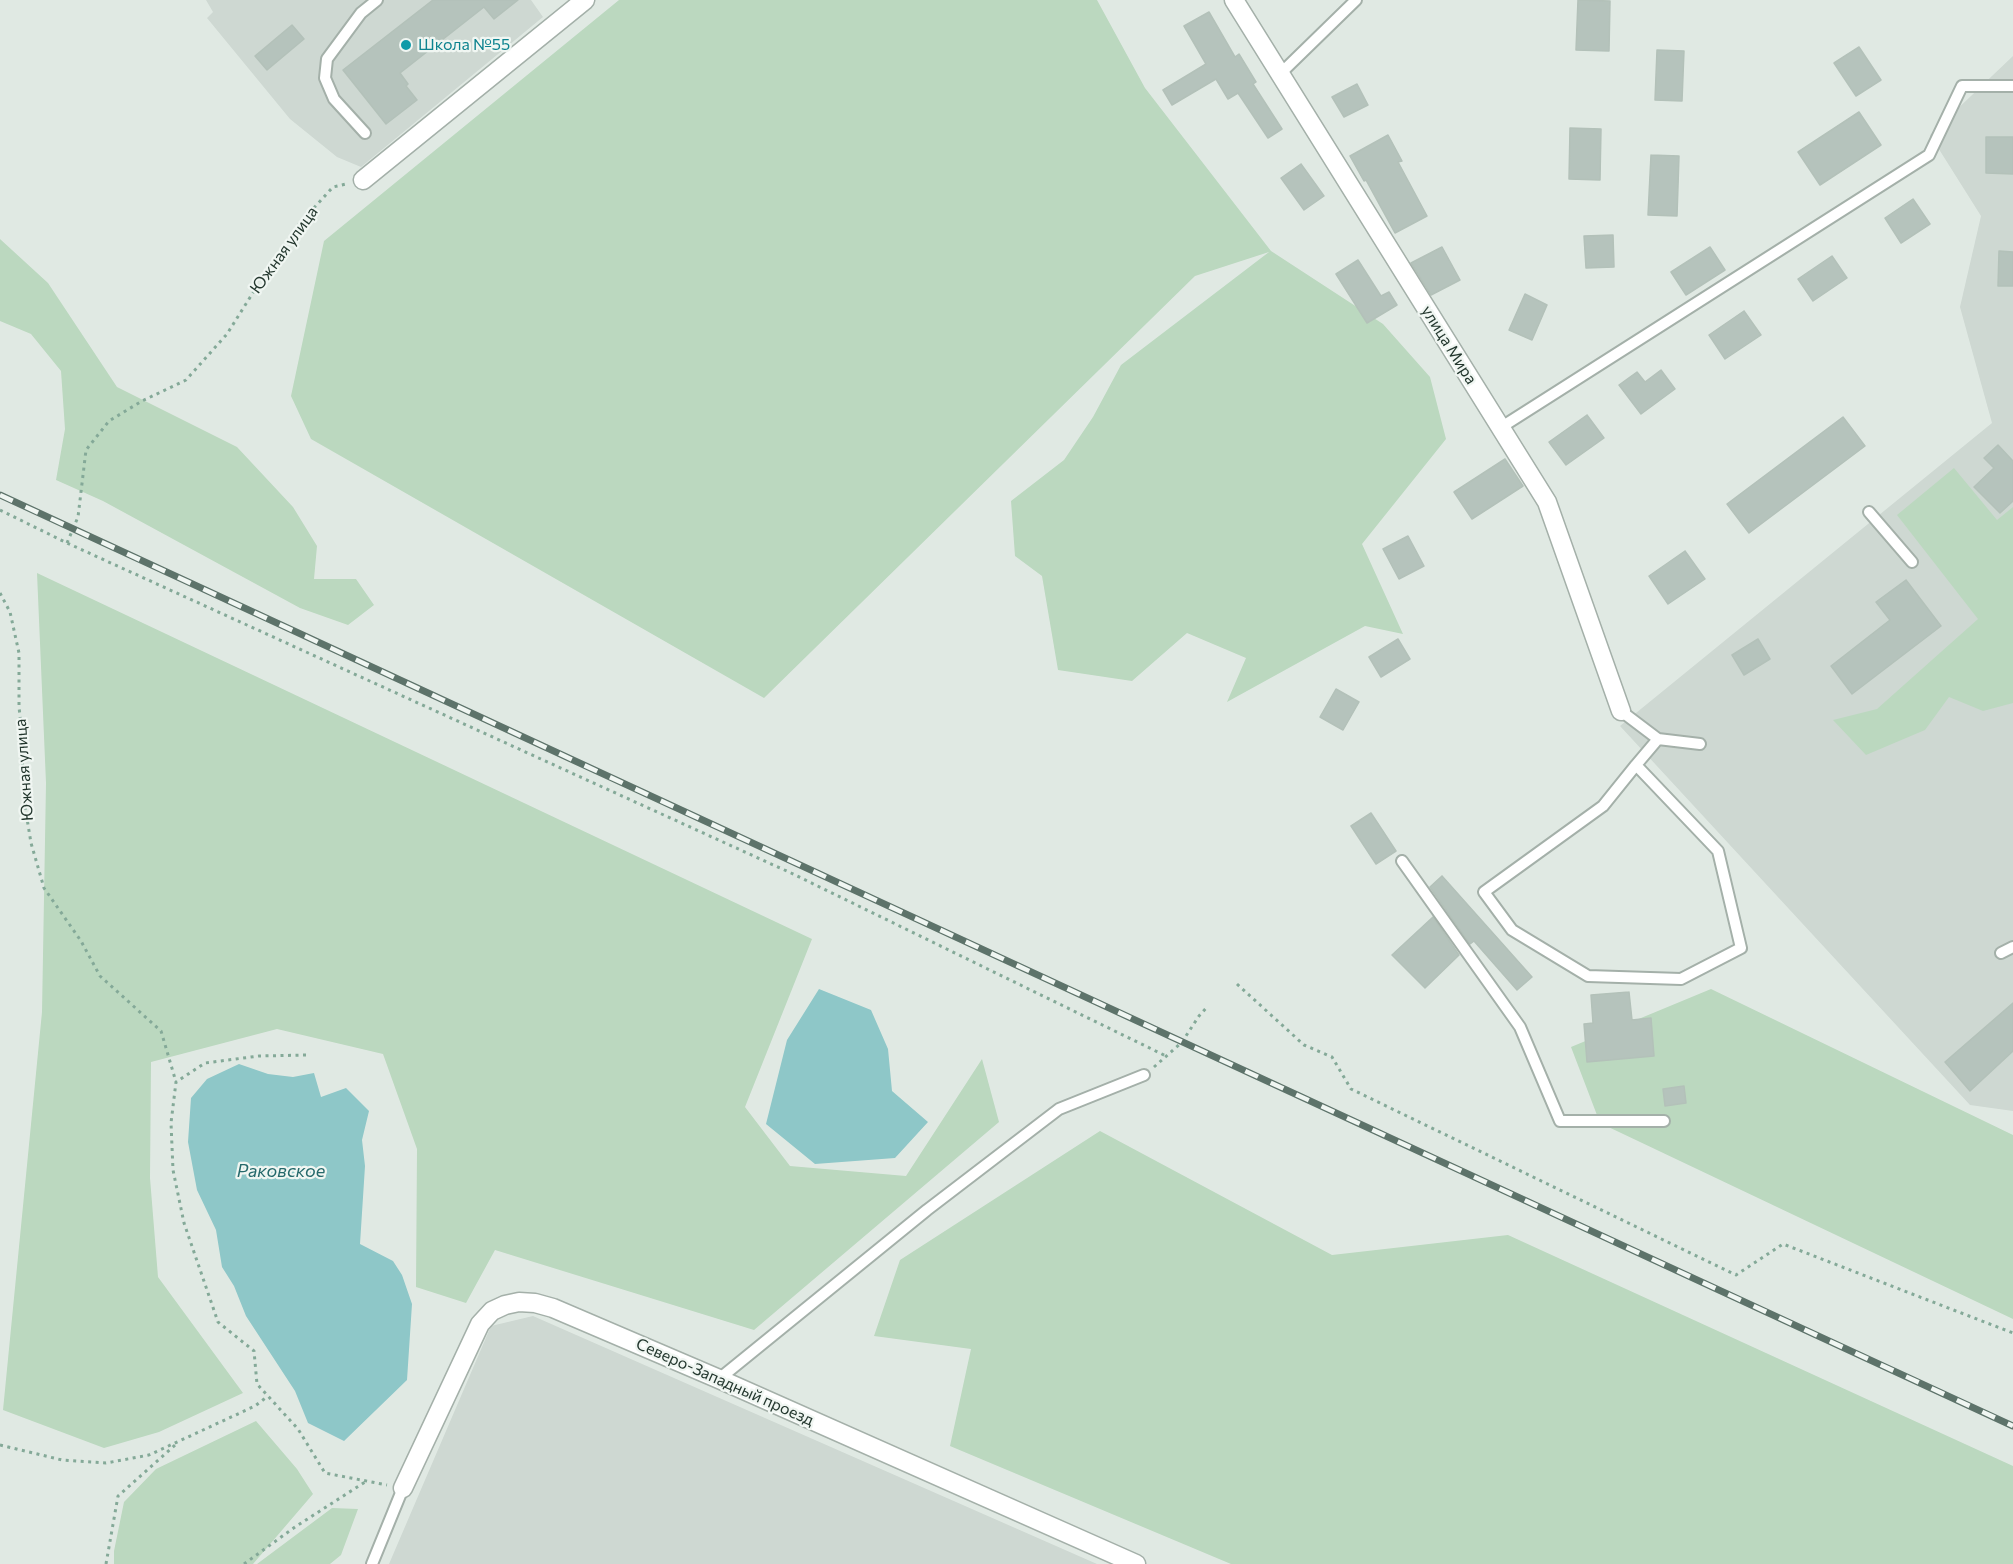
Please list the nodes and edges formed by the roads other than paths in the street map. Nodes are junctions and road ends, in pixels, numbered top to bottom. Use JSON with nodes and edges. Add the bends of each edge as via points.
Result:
{"nodes":[{"id":1,"x":377,"y":0,"type":"edge"},
{"id":2,"x":585,"y":0,"type":"edge"},
{"id":3,"x":1234,"y":0,"type":"edge"},
{"id":4,"x":1356,"y":0,"type":"edge"},
{"id":5,"x":1280,"y":74,"type":"junction"},
{"id":6,"x":2013,"y":86,"type":"edge"},
{"id":7,"x":365,"y":132,"type":"dead end"},
{"id":8,"x":363,"y":180,"type":"road end"},
{"id":9,"x":1500,"y":428,"type":"junction"},
{"id":10,"x":1869,"y":512,"type":"dead end"},
{"id":11,"x":1912,"y":562,"type":"dead end"},
{"id":12,"x":1621,"y":711,"type":"joint"},
{"id":13,"x":1658,"y":739,"type":"junction"},
{"id":14,"x":1701,"y":744,"type":"dead end"},
{"id":15,"x":1636,"y":765,"type":"junction"},
{"id":16,"x":1402,"y":861,"type":"dead end"},
{"id":17,"x":2013,"y":947,"type":"edge"},
{"id":18,"x":2001,"y":953,"type":"dead end"},
{"id":19,"x":1144,"y":1076,"type":"road end"},
{"id":20,"x":1664,"y":1121,"type":"dead end"},
{"id":21,"x":719,"y":1379,"type":"junction"},
{"id":22,"x":403,"y":1488,"type":"joint"},
{"id":23,"x":372,"y":1564,"type":"edge"},
{"id":24,"x":1136,"y":1564,"type":"edge"}],
"edges":[{"from":1,"to":7,"type":"lane","via":[[362,13],[327,59],[326,78],[334,99]]},
{"from":2,"to":8,"type":"street"},
{"from":3,"to":5,"type":"street","name":"улица Мира"},
{"from":4,"to":5,"type":"lane"},
{"from":5,"to":9,"type":"street","name":"улица Мира"},
{"from":6,"to":9,"type":"lane","via":[[1962,86],[1929,155]]},
{"from":9,"to":12,"type":"street","name":"улица Мира","via":[[1547,502]]},
{"from":10,"to":11,"type":"lane"},
{"from":12,"to":13,"type":"lane"},
{"from":13,"to":14,"type":"lane"},
{"from":13,"to":15,"type":"lane"},
{"from":15,"to":15,"type":"lane","via":[[1603,806],[1484,892],[1512,930],[1588,976],[1681,979],[1741,948],[1718,851]]},
{"from":16,"to":20,"type":"lane","via":[[1520,1027],[1560,1121]]},
{"from":17,"to":18,"type":"lane"},
{"from":19,"to":21,"type":"lane","via":[[1059,1109]]},
{"from":21,"to":22,"type":"street","name":"Северо-Западный проезд","via":[[554,1308],[519,1302],[505,1305],[492,1311],[480,1324]]},
{"from":21,"to":24,"type":"street","name":"Северо-Западный проезд"},
{"from":22,"to":23,"type":"lane"}]}
